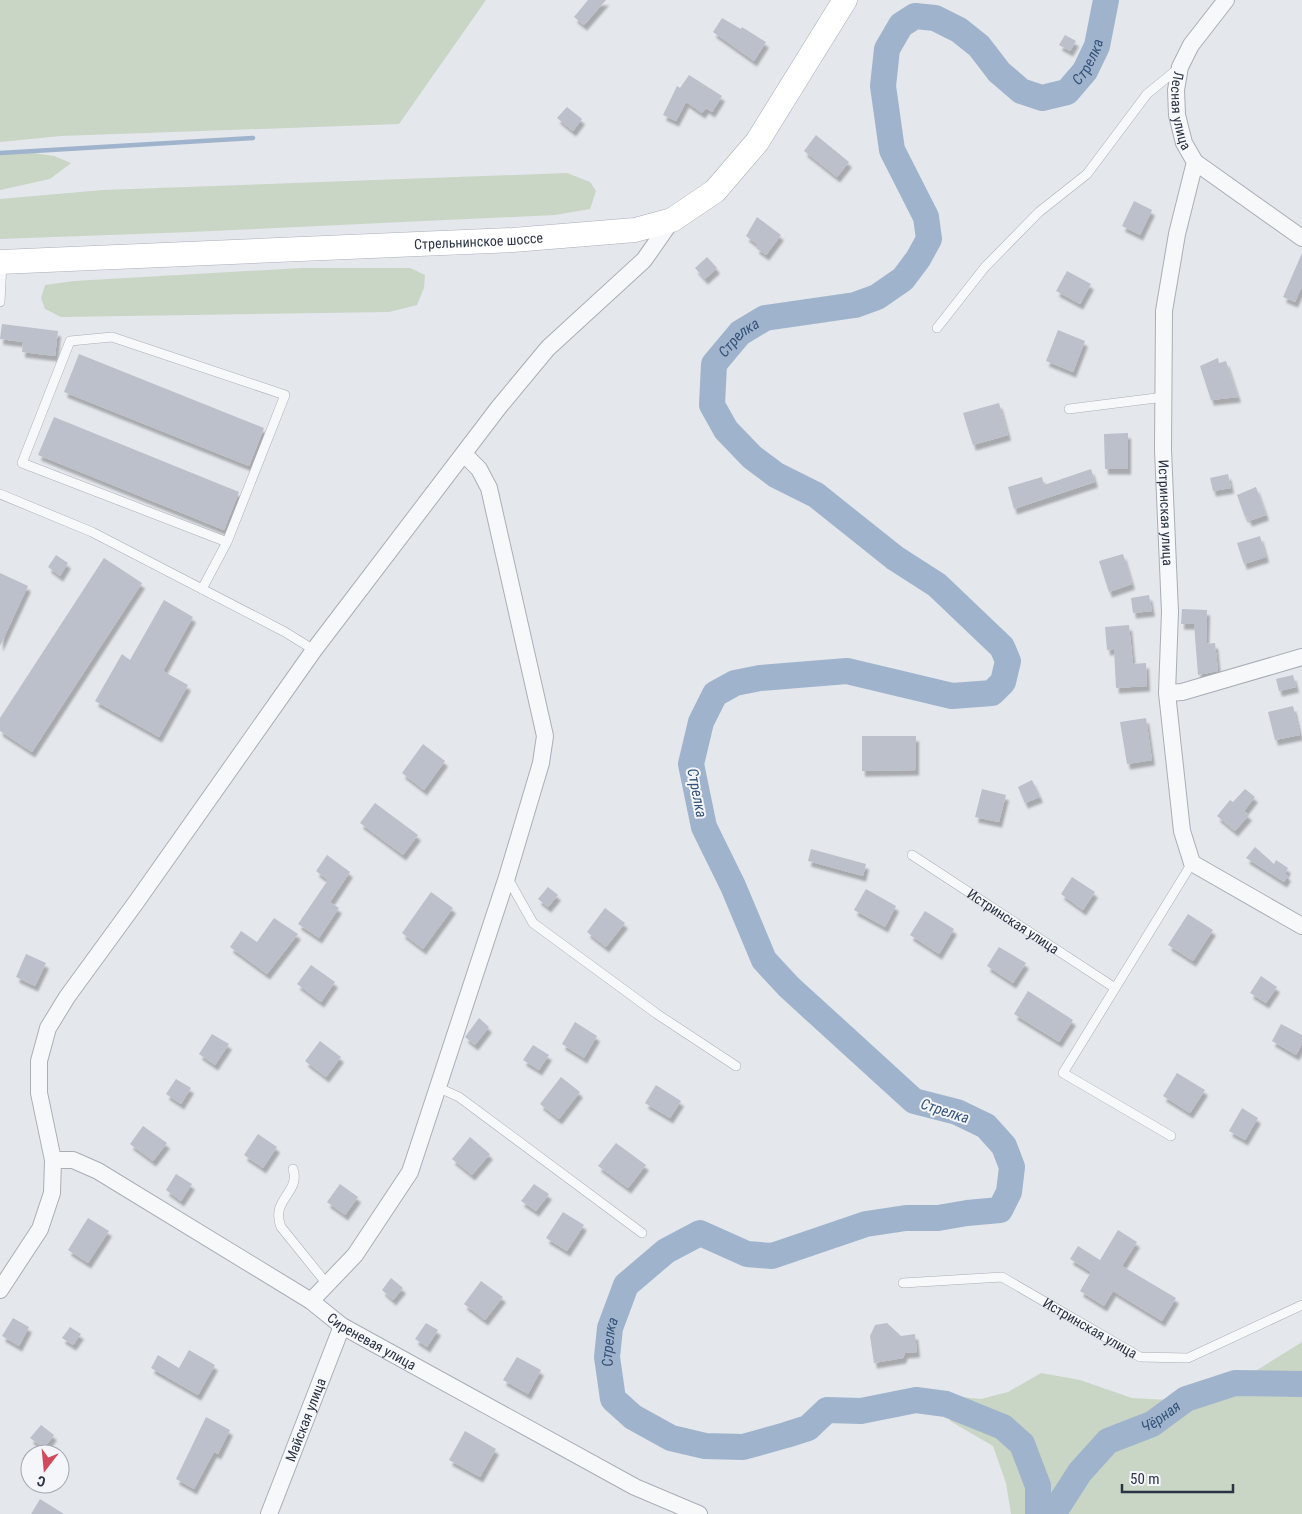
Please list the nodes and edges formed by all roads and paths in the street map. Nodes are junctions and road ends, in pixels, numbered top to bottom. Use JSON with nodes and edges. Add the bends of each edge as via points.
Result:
{"nodes":[{"id":1,"x":844,"y":0,"type":"edge"},
{"id":2,"x":1226,"y":0,"type":"edge"},
{"id":3,"x":1180,"y":67,"type":"junction"},
{"id":4,"x":1194,"y":162,"type":"junction"},
{"id":5,"x":672,"y":220,"type":"junction"},
{"id":6,"x":1302,"y":238,"type":"edge"},
{"id":7,"x":1,"y":262,"type":"edge"},
{"id":8,"x":0,"y":302,"type":"edge"},
{"id":9,"x":937,"y":328,"type":"dead end"},
{"id":10,"x":1164,"y":396,"type":"junction"},
{"id":11,"x":1069,"y":409,"type":"dead end"},
{"id":12,"x":464,"y":454,"type":"junction"},
{"id":13,"x":0,"y":494,"type":"edge"},
{"id":14,"x":227,"y":542,"type":"junction"},
{"id":15,"x":202,"y":589,"type":"junction"},
{"id":16,"x":314,"y":650,"type":"junction"},
{"id":17,"x":1302,"y":657,"type":"edge"},
{"id":18,"x":1167,"y":692,"type":"junction"},
{"id":19,"x":912,"y":855,"type":"dead end"},
{"id":20,"x":1192,"y":863,"type":"junction"},
{"id":21,"x":507,"y":877,"type":"junction"},
{"id":22,"x":1302,"y":926,"type":"edge"},
{"id":23,"x":1115,"y":988,"type":"junction"},
{"id":24,"x":736,"y":1066,"type":"dead end"},
{"id":25,"x":437,"y":1087,"type":"junction"},
{"id":26,"x":1171,"y":1136,"type":"dead end"},
{"id":27,"x":53,"y":1160,"type":"junction"},
{"id":28,"x":293,"y":1169,"type":"dead end"},
{"id":29,"x":642,"y":1233,"type":"dead end"},
{"id":30,"x":903,"y":1282,"type":"dead end"},
{"id":31,"x":327,"y":1284,"type":"junction"},
{"id":32,"x":0,"y":1290,"type":"edge"},
{"id":33,"x":311,"y":1301,"type":"junction"},
{"id":34,"x":1302,"y":1305,"type":"edge"},
{"id":35,"x":342,"y":1326,"type":"junction"},
{"id":36,"x":269,"y":1514,"type":"edge"},
{"id":37,"x":699,"y":1514,"type":"edge"}],
"edges":[{"from":1,"to":5,"type":"main road","name":"Стрельнинское шоссе","via":[[757,142],[715,191]]},
{"from":2,"to":3,"type":"street","name":"Лесная улица","via":[[1191,45]]},
{"from":3,"to":4,"type":"street","name":"Лесная улица","via":[[1176,90],[1177,115],[1184,143]]},
{"from":3,"to":9,"type":"lane","via":[[1147,94],[1087,174],[1039,212],[985,266]]},
{"from":4,"to":6,"type":"street","name":"Лесная улица"},
{"from":4,"to":10,"type":"street","name":"Истринская улица","via":[[1164,311]]},
{"from":5,"to":7,"type":"main road","name":"Стрельнинское шоссе","via":[[635,230],[532,238]]},
{"from":5,"to":12,"type":"street","via":[[644,260],[548,348]]},
{"from":7,"to":8,"type":"lane"},
{"from":10,"to":11,"type":"lane"},
{"from":10,"to":18,"type":"street","name":"Истринская улица","via":[[1170,612]]},
{"from":12,"to":16,"type":"street"},
{"from":12,"to":21,"type":"street","via":[[479,469],[489,488],[546,736]]},
{"from":13,"to":15,"type":"lane","via":[[92,532]]},
{"from":14,"to":14,"type":"lane","via":[[285,395],[112,337],[70,341],[22,463]]},
{"from":14,"to":15,"type":"lane"},
{"from":15,"to":16,"type":"lane"},
{"from":16,"to":27,"type":"street","via":[[48,1028],[39,1061],[39,1093]]},
{"from":17,"to":18,"type":"street","via":[[1182,692]]},
{"from":18,"to":20,"type":"street","name":"Истринская улица","via":[[1182,832]]},
{"from":19,"to":23,"type":"lane","name":"Истринская улица"},
{"from":20,"to":22,"type":"street"},
{"from":20,"to":23,"type":"lane"},
{"from":21,"to":24,"type":"lane","via":[[533,923],[657,1014]]},
{"from":21,"to":25,"type":"street"},
{"from":23,"to":26,"type":"lane","via":[[1062,1073]]},
{"from":25,"to":29,"type":"lane","via":[[459,1097]]},
{"from":25,"to":31,"type":"street","via":[[410,1172],[355,1254]]},
{"from":27,"to":32,"type":"street","via":[[52,1193],[40,1229]]},
{"from":27,"to":33,"type":"street","name":"Сиреневая улица","via":[[73,1160],[98,1171]]},
{"from":28,"to":31,"type":"lane","via":[[294,1186],[279,1205],[277,1218],[280,1227]]},
{"from":30,"to":34,"type":"lane","name":"Истринская улица","via":[[1002,1277],[1140,1357],[1188,1358]]},
{"from":31,"to":33,"type":"street"},
{"from":33,"to":35,"type":"street","name":"Сиреневая улица"},
{"from":35,"to":36,"type":"street","name":"Майская улица"},
{"from":35,"to":37,"type":"street","name":"Сиреневая улица","via":[[635,1487]]}]}
